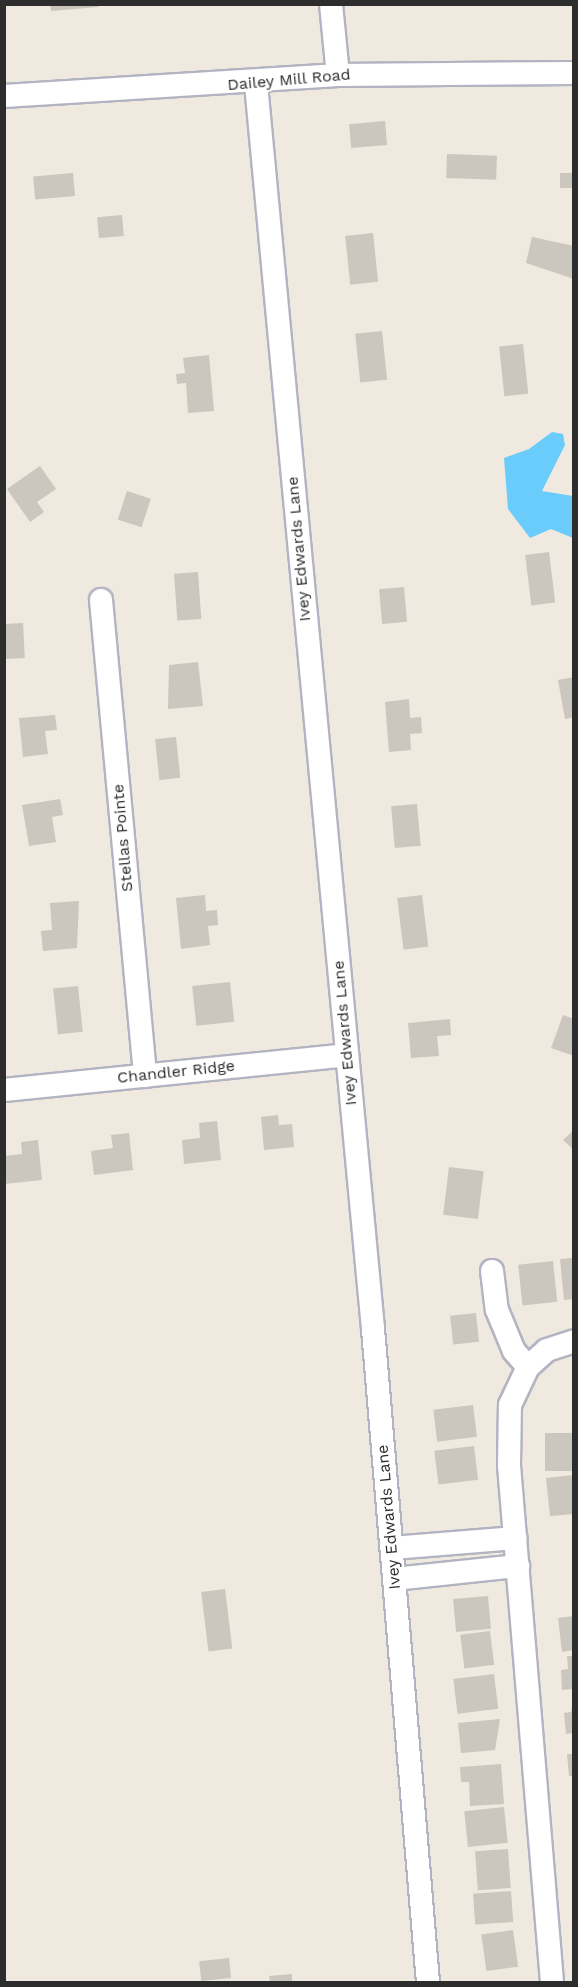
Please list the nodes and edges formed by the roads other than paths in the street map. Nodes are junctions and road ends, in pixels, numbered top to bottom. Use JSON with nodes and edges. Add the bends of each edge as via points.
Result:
{"nodes":[{"id":1,"x":332,"y":4,"type":"edge"},
{"id":2,"x":573,"y":73,"type":"edge"},
{"id":3,"x":338,"y":75,"type":"junction"},
{"id":4,"x":256,"y":84,"type":"junction"},
{"id":5,"x":4,"y":96,"type":"edge"},
{"id":6,"x":101,"y":600,"type":"dead end"},
{"id":7,"x":346,"y":1055,"type":"junction"},
{"id":8,"x":145,"y":1076,"type":"junction"},
{"id":9,"x":4,"y":1090,"type":"edge"},
{"id":10,"x":492,"y":1271,"type":"dead end"},
{"id":11,"x":573,"y":1341,"type":"edge"},
{"id":12,"x":521,"y":1359,"type":"junction"},
{"id":13,"x":516,"y":1538,"type":"junction"},
{"id":14,"x":392,"y":1548,"type":"junction"},
{"id":15,"x":518,"y":1566,"type":"junction"},
{"id":16,"x":394,"y":1579,"type":"junction"},
{"id":17,"x":428,"y":1983,"type":"edge"},
{"id":18,"x":552,"y":1983,"type":"edge"}],
"edges":[{"from":1,"to":3,"type":"street"},
{"from":2,"to":3,"type":"street","name":"Dailey Mill Road"},
{"from":3,"to":4,"type":"street","name":"Dailey Mill Road"},
{"from":4,"to":5,"type":"street","name":"Dailey Mill Road"},
{"from":4,"to":7,"type":"street","name":"Ivey Edwards Lane"},
{"from":6,"to":8,"type":"street","name":"Stellas Pointe"},
{"from":7,"to":8,"type":"street","name":"Chandler Ridge"},
{"from":7,"to":14,"type":"street","name":"Ivey Edwards Lane"},
{"from":8,"to":9,"type":"street","name":"Chandler Ridge"},
{"from":10,"to":12,"type":"street","via":[[497,1310]]},
{"from":11,"to":12,"type":"street"},
{"from":12,"to":13,"type":"street","via":[[510,1405]]},
{"from":13,"to":14,"type":"street"},
{"from":13,"to":15,"type":"street"},
{"from":14,"to":16,"type":"street","name":"Ivey Edwards Lane"},
{"from":15,"to":16,"type":"street"},
{"from":15,"to":18,"type":"street"},
{"from":16,"to":17,"type":"street","name":"Ivey Edwards Lane"}]}
